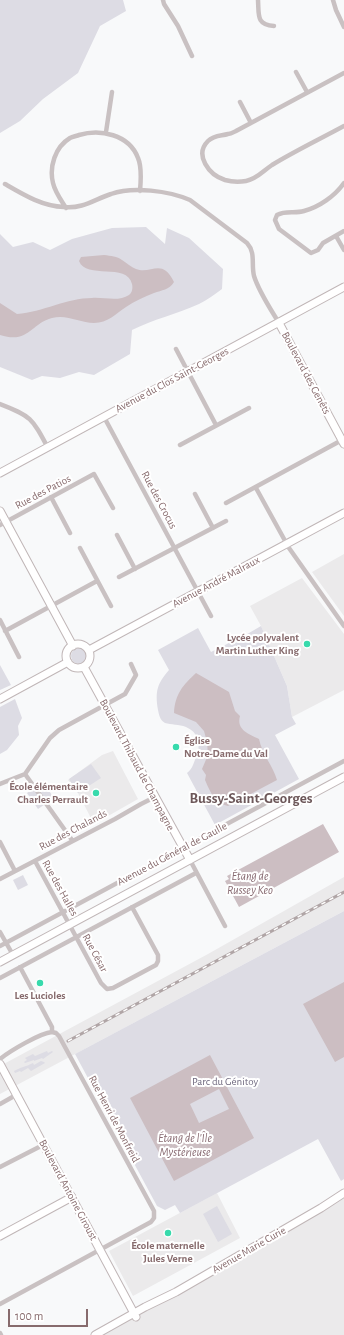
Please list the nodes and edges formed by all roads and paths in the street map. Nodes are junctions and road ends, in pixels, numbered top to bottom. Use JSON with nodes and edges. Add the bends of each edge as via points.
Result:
{"nodes":[{"id":1,"x":163,"y":0,"type":"edge"},
{"id":2,"x":258,"y":0,"type":"edge"},
{"id":3,"x":333,"y":0,"type":"edge"},
{"id":4,"x":274,"y":26,"type":"dead end"},
{"id":5,"x":344,"y":27,"type":"edge"},
{"id":6,"x":192,"y":56,"type":"dead end"},
{"id":7,"x":296,"y":72,"type":"dead end"},
{"id":8,"x":344,"y":73,"type":"edge"},
{"id":9,"x":112,"y":92,"type":"dead end"},
{"id":10,"x":307,"y":92,"type":"junction"},
{"id":11,"x":240,"y":102,"type":"dead end"},
{"id":12,"x":251,"y":123,"type":"junction"},
{"id":13,"x":344,"y":126,"type":"edge"},
{"id":14,"x":106,"y":132,"type":"junction"},
{"id":15,"x":344,"y":183,"type":"edge"},
{"id":16,"x":5,"y":184,"type":"dead end"},
{"id":17,"x":140,"y":191,"type":"junction"},
{"id":18,"x":66,"y":208,"type":"junction"},
{"id":19,"x":344,"y":231,"type":"edge"},
{"id":20,"x":336,"y":236,"type":"junction"},
{"id":21,"x":344,"y":250,"type":"edge"},
{"id":22,"x":344,"y":287,"type":"edge"},
{"id":23,"x":279,"y":322,"type":"junction"},
{"id":24,"x":176,"y":349,"type":"dead end"},
{"id":25,"x":188,"y":371,"type":"junction"},
{"id":26,"x":0,"y":404,"type":"edge"},
{"id":27,"x":249,"y":408,"type":"dead end"},
{"id":28,"x":104,"y":417,"type":"junction"},
{"id":29,"x":216,"y":425,"type":"junction"},
{"id":30,"x":343,"y":442,"type":"edge"},
{"id":31,"x":180,"y":445,"type":"dead end"},
{"id":32,"x":48,"y":448,"type":"junction"},
{"id":33,"x":0,"y":473,"type":"edge"},
{"id":34,"x":256,"y":488,"type":"junction"},
{"id":35,"x":195,"y":494,"type":"dead end"},
{"id":36,"x":51,"y":497,"type":"junction"},
{"id":37,"x":226,"y":503,"type":"dead end"},
{"id":38,"x":113,"y":508,"type":"dead end"},
{"id":39,"x":0,"y":511,"type":"edge"},
{"id":40,"x":344,"y":513,"type":"edge"},
{"id":41,"x":226,"y":521,"type":"dead end"},
{"id":42,"x":3,"y":523,"type":"edge"},
{"id":43,"x":213,"y":528,"type":"junction"},
{"id":44,"x":70,"y":533,"type":"dead end"},
{"id":45,"x":117,"y":535,"type":"dead end"},
{"id":46,"x":286,"y":544,"type":"junction"},
{"id":47,"x":80,"y":548,"type":"dead end"},
{"id":48,"x":174,"y":549,"type":"junction"},
{"id":49,"x":135,"y":569,"type":"junction"},
{"id":50,"x":119,"y":577,"type":"dead end"},
{"id":51,"x":97,"y":581,"type":"junction"},
{"id":52,"x":198,"y":592,"type":"junction"},
{"id":53,"x":52,"y":606,"type":"junction"},
{"id":54,"x":111,"y":606,"type":"dead end"},
{"id":55,"x":211,"y":616,"type":"dead end"},
{"id":56,"x":0,"y":620,"type":"edge"},
{"id":57,"x":344,"y":626,"type":"edge"},
{"id":58,"x":5,"y":631,"type":"junction"},
{"id":59,"x":73,"y":646,"type":"junction"},
{"id":60,"x":88,"y":650,"type":"junction"},
{"id":61,"x":19,"y":657,"type":"dead end"},
{"id":62,"x":68,"y":662,"type":"junction"},
{"id":63,"x":131,"y":664,"type":"dead end"},
{"id":64,"x":84,"y":667,"type":"junction"},
{"id":65,"x":0,"y":699,"type":"edge"},
{"id":66,"x":105,"y":705,"type":"junction"},
{"id":67,"x":344,"y":761,"type":"edge"},
{"id":68,"x":25,"y":774,"type":"junction"},
{"id":69,"x":344,"y":777,"type":"edge"},
{"id":70,"x":0,"y":784,"type":"edge"},
{"id":71,"x":155,"y":798,"type":"junction"},
{"id":72,"x":72,"y":840,"type":"junction"},
{"id":73,"x":0,"y":842,"type":"edge"},
{"id":74,"x":183,"y":848,"type":"junction"},
{"id":75,"x":190,"y":860,"type":"junction"},
{"id":76,"x":35,"y":861,"type":"junction"},
{"id":77,"x":16,"y":871,"type":"junction"},
{"id":78,"x":196,"y":873,"type":"junction"},
{"id":79,"x":0,"y":879,"type":"edge"},
{"id":80,"x":132,"y":907,"type":"junction"},
{"id":81,"x":63,"y":912,"type":"junction"},
{"id":82,"x":70,"y":925,"type":"junction"},
{"id":83,"x":224,"y":926,"type":"dead end"},
{"id":84,"x":0,"y":932,"type":"edge"},
{"id":85,"x":77,"y":937,"type":"junction"},
{"id":86,"x":6,"y":943,"type":"junction"},
{"id":87,"x":0,"y":946,"type":"edge"},
{"id":88,"x":13,"y":955,"type":"junction"},
{"id":89,"x":0,"y":962,"type":"edge"},
{"id":90,"x":20,"y":967,"type":"junction"},
{"id":91,"x":0,"y":978,"type":"edge"},
{"id":92,"x":52,"y":1032,"type":"junction"},
{"id":93,"x":0,"y":1058,"type":"edge"},
{"id":94,"x":0,"y":1064,"type":"edge"},
{"id":95,"x":16,"y":1095,"type":"junction"},
{"id":96,"x":0,"y":1104,"type":"edge"},
{"id":97,"x":43,"y":1145,"type":"junction"},
{"id":98,"x":0,"y":1167,"type":"edge"},
{"id":99,"x":344,"y":1193,"type":"edge"},
{"id":100,"x":72,"y":1197,"type":"junction"},
{"id":101,"x":344,"y":1198,"type":"edge"},
{"id":102,"x":321,"y":1208,"type":"junction"},
{"id":103,"x":0,"y":1234,"type":"edge"},
{"id":104,"x":100,"y":1250,"type":"junction"},
{"id":105,"x":0,"y":1304,"type":"edge"},
{"id":106,"x":135,"y":1315,"type":"junction"},
{"id":107,"x":95,"y":1335,"type":"edge"},
{"id":108,"x":104,"y":1335,"type":"edge"}],
"edges":[{"from":1,"to":6,"type":"street"},
{"from":2,"to":4,"type":"street","via":[[261,22],[265,26]]},
{"from":3,"to":5,"type":"street"},
{"from":7,"to":10,"type":"street"},
{"from":8,"to":10,"type":"street"},
{"from":9,"to":14,"type":"street"},
{"from":10,"to":12,"type":"street"},
{"from":11,"to":12,"type":"street"},
{"from":12,"to":13,"type":"street","via":[[228,134],[213,137],[203,149],[204,163],[224,180],[240,182],[256,178],[270,167]]},
{"from":14,"to":17,"type":"street","via":[[134,149],[139,158],[141,171]]},
{"from":14,"to":18,"type":"street","via":[[89,132],[70,138],[53,159],[53,182]]},
{"from":15,"to":20,"type":"street","via":[[325,201],[303,212],[281,213],[275,220],[279,230],[310,253]]},
{"from":16,"to":18,"type":"street","via":[[47,205]]},
{"from":17,"to":18,"type":"street","via":[[122,191],[81,206]]},
{"from":17,"to":23,"type":"street","via":[[179,195],[190,200],[247,243],[252,252],[256,279]]},
{"from":19,"to":20,"type":"street"},
{"from":20,"to":21,"type":"street"},
{"from":22,"to":23,"type":"street","name":"Avenue du Clos Saint-Georges"},
{"from":23,"to":25,"type":"street","name":"Avenue du Clos Saint-Georges"},
{"from":23,"to":30,"type":"street","name":"Boulevard des Genêts"},
{"from":24,"to":25,"type":"street"},
{"from":25,"to":28,"type":"street","name":"Avenue du Clos Saint-Georges"},
{"from":25,"to":29,"type":"street"},
{"from":26,"to":32,"type":"street","via":[[28,417]]},
{"from":27,"to":29,"type":"street"},
{"from":28,"to":32,"type":"street","name":"Avenue du Clos Saint-Georges"},
{"from":28,"to":48,"type":"street","name":"Rue des Crocus"},
{"from":29,"to":31,"type":"street"},
{"from":30,"to":34,"type":"street"},
{"from":32,"to":33,"type":"street","name":"Avenue du Clos Saint-Georges"},
{"from":34,"to":37,"type":"street"},
{"from":34,"to":46,"type":"street"},
{"from":35,"to":43,"type":"street"},
{"from":36,"to":38,"type":"street","name":"Rue des Patios","via":[[94,474]]},
{"from":36,"to":42,"type":"street","name":"Rue des Patios"},
{"from":36,"to":44,"type":"street"},
{"from":39,"to":42,"type":"street"},
{"from":40,"to":46,"type":"street","name":"Avenue André Malraux"},
{"from":41,"to":43,"type":"street"},
{"from":42,"to":53,"type":"street"},
{"from":43,"to":48,"type":"street"},
{"from":45,"to":49,"type":"street"},
{"from":46,"to":52,"type":"street","name":"Avenue André Malraux"},
{"from":46,"to":57,"type":"street"},
{"from":47,"to":51,"type":"street"},
{"from":48,"to":49,"type":"street"},
{"from":48,"to":52,"type":"street","name":"Rue des Crocus"},
{"from":49,"to":50,"type":"street"},
{"from":51,"to":53,"type":"street"},
{"from":51,"to":54,"type":"street"},
{"from":52,"to":55,"type":"street","name":"Rue des Crocus"},
{"from":52,"to":60,"type":"street","name":"Avenue André Malraux"},
{"from":53,"to":58,"type":"street"},
{"from":53,"to":59,"type":"street"},
{"from":56,"to":58,"type":"street"},
{"from":58,"to":61,"type":"street"},
{"from":59,"to":60,"type":"street","via":[[82,645]]},
{"from":59,"to":62,"type":"street","via":[[67,655]]},
{"from":60,"to":64,"type":"street","via":[[90,659]]},
{"from":62,"to":64,"type":"street","via":[[77,668]]},
{"from":62,"to":65,"type":"street"},
{"from":63,"to":66,"type":"street","via":[[136,675],[126,694]]},
{"from":64,"to":66,"type":"street","name":"Boulevard Thibaud de Champagne"},
{"from":66,"to":68,"type":"street","via":[[59,730],[50,738]]},
{"from":66,"to":71,"type":"street","name":"Boulevard Thibaud de Champagne"},
{"from":67,"to":74,"type":"street","name":"Avenue du Général de Gaulle"},
{"from":68,"to":70,"type":"street"},
{"from":68,"to":72,"type":"street"},
{"from":69,"to":75,"type":"street","name":"Avenue du Général de Gaulle"},
{"from":71,"to":72,"type":"street","name":"Rue des Chalands"},
{"from":71,"to":74,"type":"street","name":"Boulevard Thibaud de Champagne"},
{"from":72,"to":76,"type":"street","name":"Rue des Chalands"},
{"from":73,"to":77,"type":"street"},
{"from":74,"to":75,"type":"street","name":"Boulevard Thibaud de Champagne"},
{"from":74,"to":81,"type":"street","name":"Avenue du Général de Gaulle"},
{"from":75,"to":78,"type":"street","name":"Boulevard Thibaud de Champagne"},
{"from":75,"to":82,"type":"street","name":"Avenue du Général de Gaulle"},
{"from":76,"to":77,"type":"street","name":"Rue des Chalands"},
{"from":76,"to":81,"type":"street","name":"Rue des Halles"},
{"from":77,"to":79,"type":"street","name":"Rue des Chalands"},
{"from":78,"to":80,"type":"street"},
{"from":78,"to":83,"type":"street","name":"Boulevard Thibaud de Champagne"},
{"from":80,"to":85,"type":"street"},
{"from":80,"to":85,"type":"street","name":"Rue César","via":[[158,955],[156,965],[107,989],[101,983]]},
{"from":81,"to":82,"type":"street","name":"Rue des Halles"},
{"from":81,"to":86,"type":"street","name":"Avenue du Général de Gaulle"},
{"from":82,"to":85,"type":"street","name":"Rue César"},
{"from":82,"to":88,"type":"street","name":"Avenue du Général de Gaulle"},
{"from":84,"to":86,"type":"street"},
{"from":85,"to":90,"type":"street"},
{"from":86,"to":87,"type":"street","name":"Avenue du Général de Gaulle"},
{"from":86,"to":88,"type":"street"},
{"from":88,"to":89,"type":"street","name":"Avenue du Général de Gaulle"},
{"from":90,"to":91,"type":"street"},
{"from":90,"to":92,"type":"street","via":[[52,1027]]},
{"from":92,"to":93,"type":"street","via":[[47,1032]]},
{"from":92,"to":104,"type":"street","name":"Rue Henri de Monfreid","via":[[59,1036],[154,1210],[151,1222]]},
{"from":94,"to":95,"type":"street","name":"Boulevard Antoine Giroust"},
{"from":95,"to":96,"type":"street"},
{"from":95,"to":97,"type":"street","name":"Boulevard Antoine Giroust"},
{"from":97,"to":98,"type":"street"},
{"from":97,"to":100,"type":"street","name":"Boulevard Antoine Giroust"},
{"from":99,"to":102,"type":"street","name":"Avenue Marie Curie"},
{"from":100,"to":103,"type":"street"},
{"from":100,"to":104,"type":"street","name":"Boulevard Antoine Giroust"},
{"from":101,"to":102,"type":"street","name":"Avenue Marie Curie"},
{"from":102,"to":106,"type":"street","name":"Avenue Marie Curie","via":[[168,1299]]},
{"from":104,"to":105,"type":"street"},
{"from":104,"to":106,"type":"street","name":"Boulevard Antoine Giroust"},
{"from":106,"to":107,"type":"street","name":"Avenue Marie Curie"},
{"from":106,"to":108,"type":"street","name":"Avenue Marie Curie"}]}
